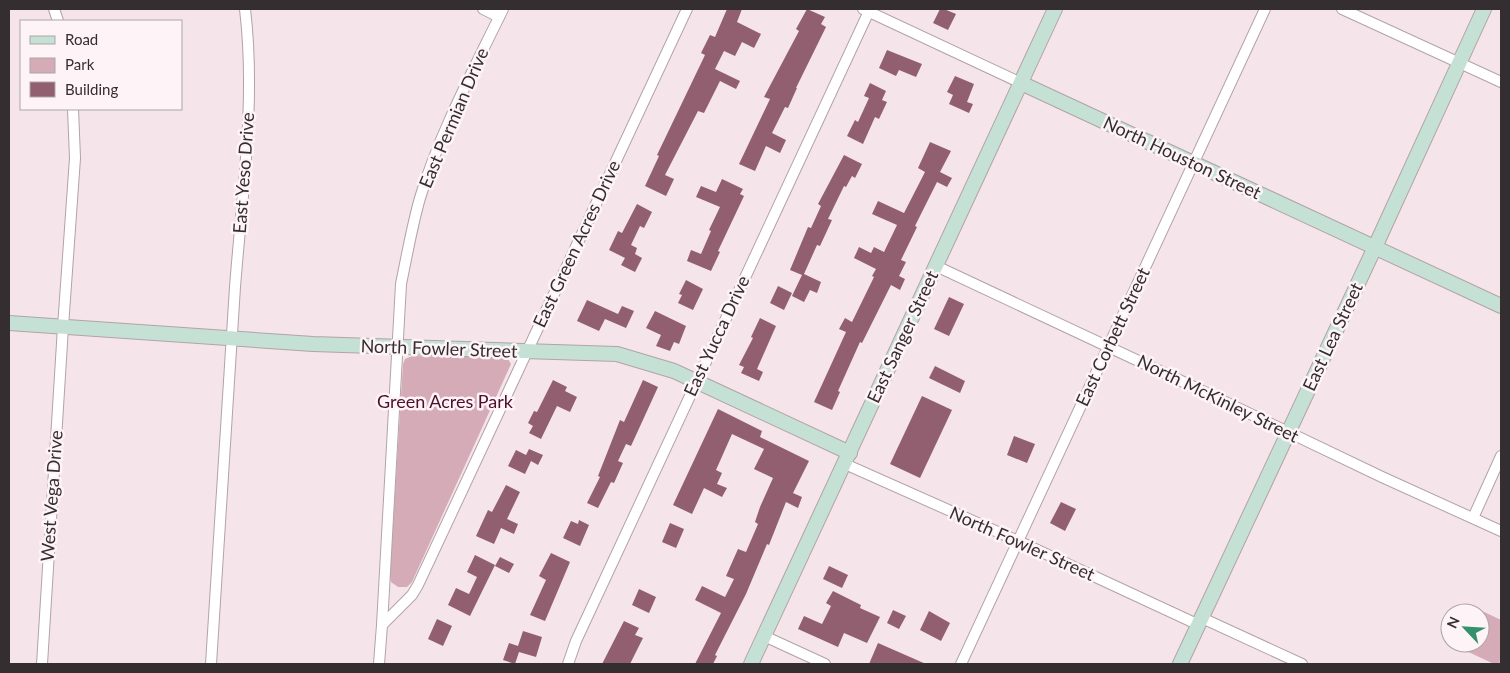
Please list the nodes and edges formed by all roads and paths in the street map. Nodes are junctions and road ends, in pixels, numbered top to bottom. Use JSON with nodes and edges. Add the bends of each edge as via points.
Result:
{"nodes":[{"id":1,"x":245,"y":9,"type":"edge"},
{"id":2,"x":483,"y":9,"type":"edge"},
{"id":3,"x":687,"y":9,"type":"edge"},
{"id":4,"x":1055,"y":9,"type":"edge"},
{"id":5,"x":1265,"y":9,"type":"edge"},
{"id":6,"x":1342,"y":9,"type":"edge"},
{"id":7,"x":1484,"y":9,"type":"edge"},
{"id":8,"x":867,"y":10,"type":"edge"},
{"id":9,"x":501,"y":13,"type":"edge"},
{"id":10,"x":1458,"y":63,"type":"junction"},
{"id":11,"x":1501,"y":82,"type":"edge"},
{"id":12,"x":1021,"y":83,"type":"junction"},
{"id":13,"x":73,"y":110,"type":"edge"},
{"id":14,"x":1193,"y":164,"type":"junction"},
{"id":15,"x":1375,"y":247,"type":"junction"},
{"id":16,"x":936,"y":266,"type":"junction"},
{"id":17,"x":1501,"y":306,"type":"edge"},
{"id":18,"x":9,"y":323,"type":"edge"},
{"id":19,"x":63,"y":327,"type":"junction"},
{"id":20,"x":232,"y":338,"type":"junction"},
{"id":21,"x":1109,"y":347,"type":"junction"},
{"id":22,"x":397,"y":348,"type":"junction"},
{"id":23,"x":527,"y":351,"type":"junction"},
{"id":24,"x":696,"y":381,"type":"junction"},
{"id":25,"x":1288,"y":432,"type":"junction"},
{"id":26,"x":1501,"y":456,"type":"edge"},
{"id":27,"x":847,"y":458,"type":"junction"},
{"id":28,"x":1473,"y":518,"type":"junction"},
{"id":29,"x":1501,"y":531,"type":"edge"},
{"id":30,"x":1018,"y":541,"type":"junction"},
{"id":31,"x":1200,"y":621,"type":"junction"},
{"id":32,"x":382,"y":625,"type":"junction"},
{"id":33,"x":764,"y":636,"type":"junction"},
{"id":34,"x":749,"y":662,"type":"edge"},
{"id":35,"x":42,"y":664,"type":"edge"},
{"id":36,"x":211,"y":664,"type":"edge"},
{"id":37,"x":379,"y":664,"type":"edge"},
{"id":38,"x":568,"y":664,"type":"edge"},
{"id":39,"x":825,"y":664,"type":"edge"},
{"id":40,"x":961,"y":664,"type":"edge"},
{"id":41,"x":1180,"y":664,"type":"edge"},
{"id":42,"x":1302,"y":664,"type":"edge"}],
"edges":[{"from":1,"to":20,"type":"street","name":"East Yeso Drive","via":[[249,104]]},
{"from":2,"to":9,"type":"street"},
{"from":3,"to":23,"type":"street","name":"East Green Acres Drive"},
{"from":4,"to":12,"type":"street","name":"East Sanger Street"},
{"from":5,"to":14,"type":"street","name":"East Corbett Street"},
{"from":6,"to":10,"type":"street"},
{"from":7,"to":10,"type":"street","name":"East Lea Street"},
{"from":8,"to":12,"type":"street","name":"North Houston Street"},
{"from":8,"to":24,"type":"street","name":"East Yucca Drive"},
{"from":9,"to":22,"type":"street","name":"East Permian Drive","via":[[448,124],[420,198],[401,284]]},
{"from":10,"to":11,"type":"street"},
{"from":10,"to":15,"type":"street","name":"East Lea Street"},
{"from":12,"to":14,"type":"street","name":"North Houston Street"},
{"from":12,"to":16,"type":"street","name":"East Sanger Street"},
{"from":13,"to":19,"type":"street","name":"West Vega Drive","via":[[75,158]]},
{"from":14,"to":15,"type":"street","name":"North Houston Street"},
{"from":14,"to":21,"type":"street","name":"East Corbett Street"},
{"from":15,"to":17,"type":"street","name":"North Houston Street"},
{"from":15,"to":25,"type":"street","name":"East Lea Street"},
{"from":16,"to":21,"type":"street","name":"North McKinley Street"},
{"from":16,"to":27,"type":"street","name":"East Sanger Street"},
{"from":18,"to":19,"type":"street","name":"North Fowler Street"},
{"from":19,"to":20,"type":"street","name":"North Fowler Street"},
{"from":19,"to":35,"type":"street","name":"West Vega Drive"},
{"from":20,"to":22,"type":"street","name":"North Fowler Street"},
{"from":20,"to":36,"type":"street","name":"East Yeso Drive"},
{"from":21,"to":25,"type":"street","name":"North McKinley Street"},
{"from":21,"to":30,"type":"street","name":"East Corbett Street"},
{"from":22,"to":23,"type":"street","name":"North Fowler Street"},
{"from":22,"to":32,"type":"street","name":"East Permian Drive"},
{"from":23,"to":24,"type":"street","name":"North Fowler Street","via":[[617,354]]},
{"from":23,"to":32,"type":"street","name":"East Green Acres Drive","via":[[418,585]]},
{"from":24,"to":27,"type":"street","name":"North Fowler Street"},
{"from":24,"to":38,"type":"street","name":"East Yucca Drive"},
{"from":25,"to":28,"type":"street","name":"North McKinley Street"},
{"from":25,"to":31,"type":"street","name":"East Lea Street"},
{"from":26,"to":28,"type":"street"},
{"from":27,"to":30,"type":"street","name":"North Fowler Street"},
{"from":27,"to":33,"type":"street","name":"East Sanger Street"},
{"from":28,"to":29,"type":"street","name":"North McKinley Street"},
{"from":30,"to":31,"type":"street","name":"North Fowler Street"},
{"from":30,"to":40,"type":"street","name":"East Corbett Street"},
{"from":31,"to":41,"type":"street","name":"East Lea Street"},
{"from":31,"to":42,"type":"street","name":"North Fowler Street"},
{"from":32,"to":37,"type":"street"},
{"from":33,"to":34,"type":"street","name":"East Sanger Street"},
{"from":33,"to":39,"type":"street"}]}
